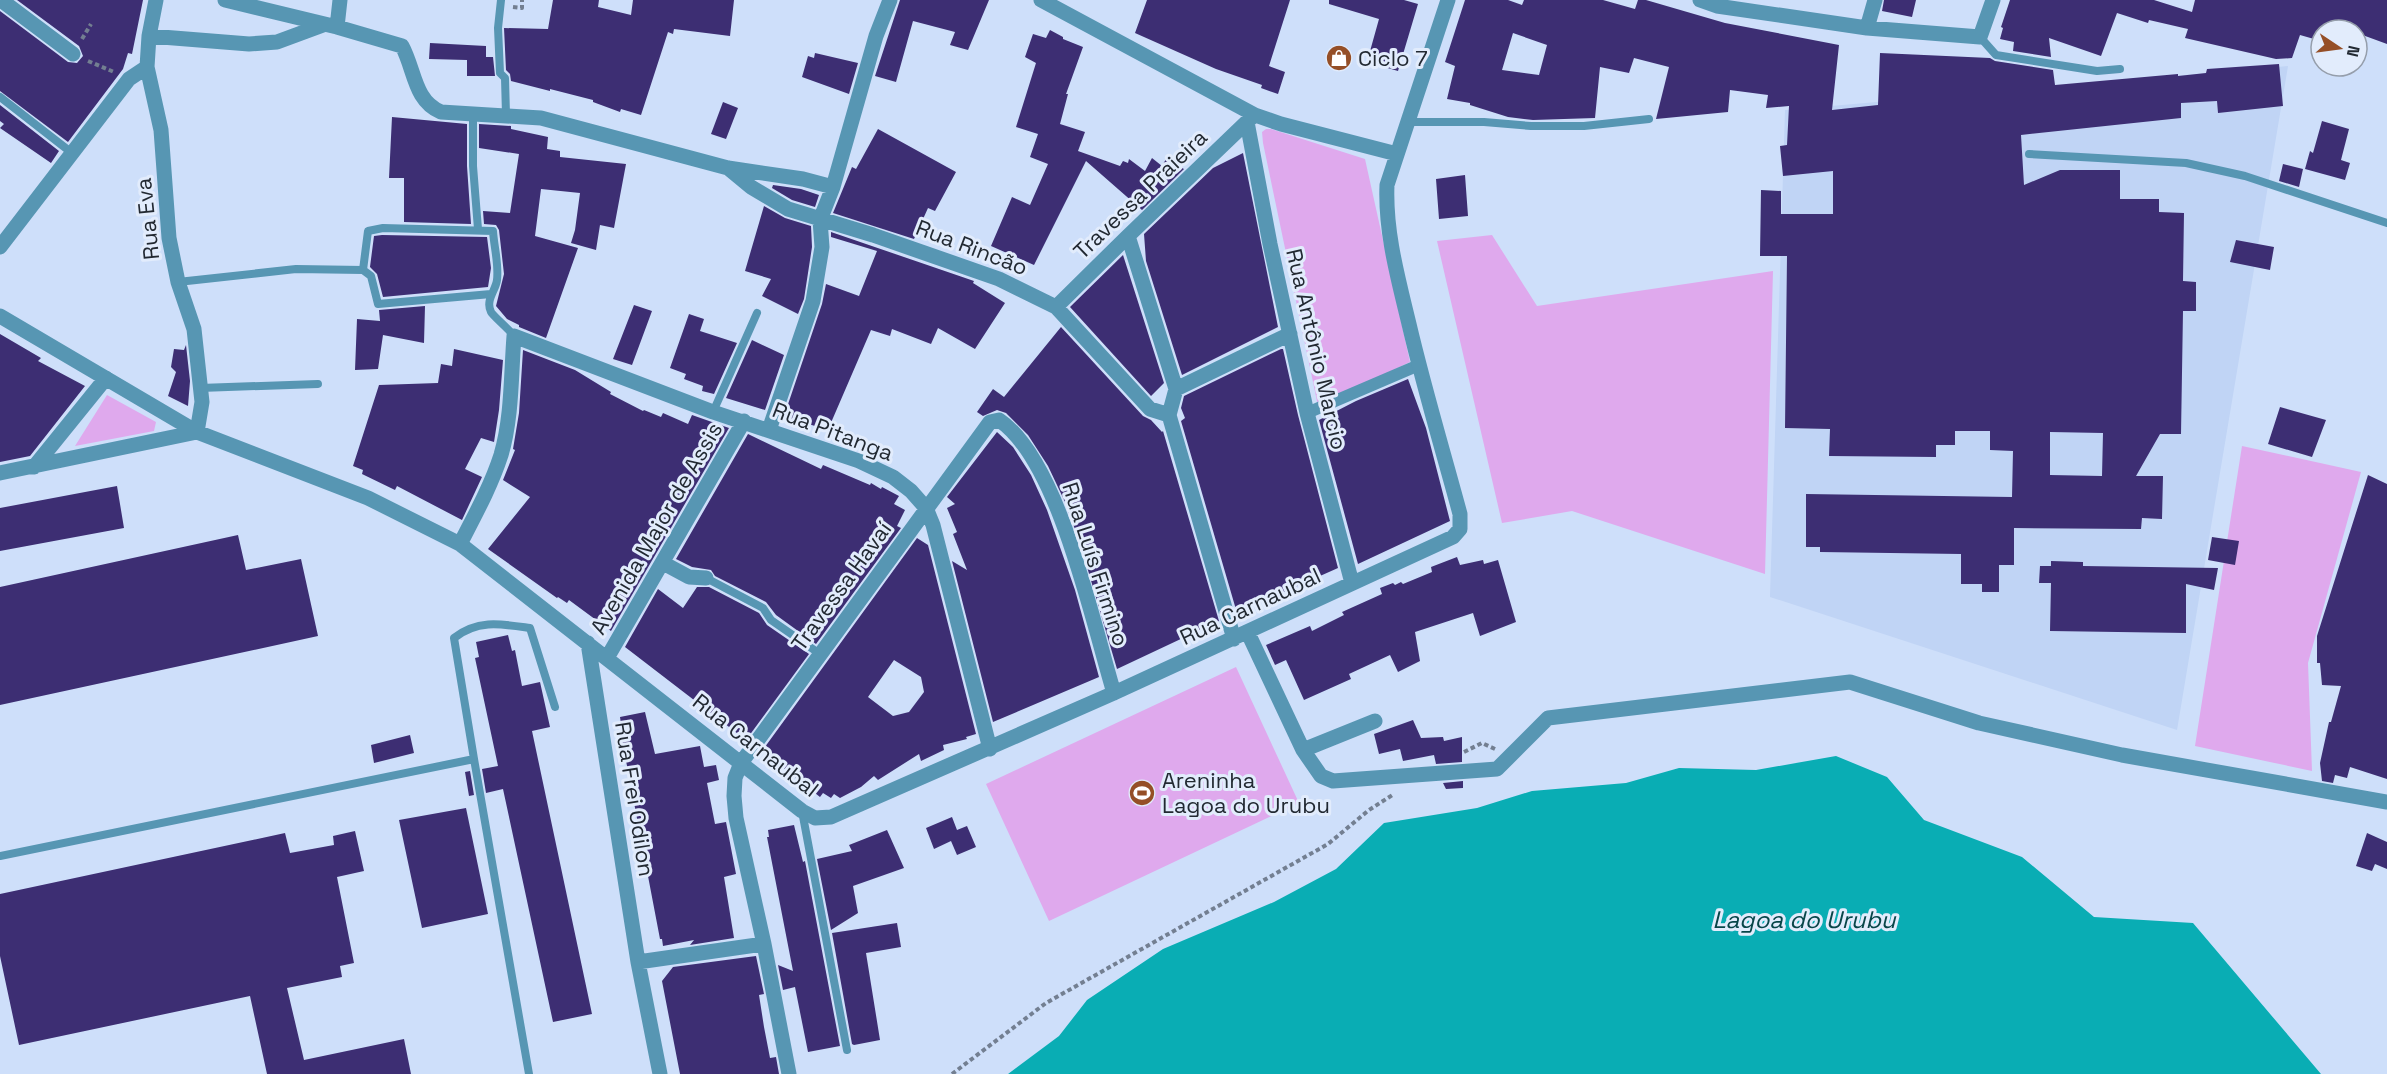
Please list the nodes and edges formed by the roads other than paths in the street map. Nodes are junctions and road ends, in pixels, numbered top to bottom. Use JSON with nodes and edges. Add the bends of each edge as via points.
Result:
{"nodes":[{"id":1,"x":1,"y":0,"type":"edge"},
{"id":2,"x":156,"y":0,"type":"edge"},
{"id":3,"x":225,"y":0,"type":"edge"},
{"id":4,"x":340,"y":0,"type":"edge"},
{"id":5,"x":501,"y":0,"type":"edge"},
{"id":6,"x":890,"y":0,"type":"edge"},
{"id":7,"x":1041,"y":0,"type":"edge"},
{"id":8,"x":1448,"y":0,"type":"edge"},
{"id":9,"x":1700,"y":0,"type":"edge"},
{"id":10,"x":1875,"y":0,"type":"edge"},
{"id":11,"x":1993,"y":0,"type":"edge"},
{"id":12,"x":330,"y":26,"type":"junction"},
{"id":13,"x":1867,"y":28,"type":"junction"},
{"id":14,"x":149,"y":36,"type":"junction"},
{"id":15,"x":1980,"y":37,"type":"junction"},
{"id":16,"x":73,"y":54,"type":"road end"},
{"id":17,"x":147,"y":67,"type":"junction"},
{"id":18,"x":2120,"y":69,"type":"dead end"},
{"id":19,"x":0,"y":97,"type":"edge"},
{"id":20,"x":473,"y":113,"type":"junction"},
{"id":21,"x":506,"y":116,"type":"junction"},
{"id":22,"x":1251,"y":118,"type":"junction"},
{"id":23,"x":1649,"y":119,"type":"dead end"},
{"id":24,"x":1408,"y":122,"type":"junction"},
{"id":25,"x":72,"y":153,"type":"junction"},
{"id":26,"x":1397,"y":154,"type":"junction"},
{"id":27,"x":2028,"y":154,"type":"dead end"},
{"id":28,"x":728,"y":168,"type":"junction"},
{"id":29,"x":833,"y":187,"type":"junction"},
{"id":30,"x":820,"y":220,"type":"junction"},
{"id":31,"x":2387,"y":223,"type":"edge"},
{"id":32,"x":478,"y":229,"type":"junction"},
{"id":33,"x":1128,"y":236,"type":"junction"},
{"id":34,"x":0,"y":247,"type":"edge"},
{"id":35,"x":363,"y":270,"type":"junction"},
{"id":36,"x":178,"y":282,"type":"junction"},
{"id":37,"x":491,"y":294,"type":"junction"},
{"id":38,"x":1056,"y":307,"type":"junction"},
{"id":39,"x":757,"y":313,"type":"dead end"},
{"id":40,"x":2,"y":320,"type":"edge"},
{"id":41,"x":1290,"y":334,"type":"junction"},
{"id":42,"x":514,"y":336,"type":"junction"},
{"id":43,"x":1419,"y":365,"type":"junction"},
{"id":44,"x":106,"y":378,"type":"junction"},
{"id":45,"x":318,"y":384,"type":"dead end"},
{"id":46,"x":200,"y":388,"type":"junction"},
{"id":47,"x":1176,"y":389,"type":"junction"},
{"id":48,"x":713,"y":412,"type":"junction"},
{"id":49,"x":1307,"y":413,"type":"junction"},
{"id":50,"x":1169,"y":415,"type":"junction"},
{"id":51,"x":744,"y":421,"type":"junction"},
{"id":52,"x":769,"y":430,"type":"junction"},
{"id":53,"x":197,"y":432,"type":"junction"},
{"id":54,"x":978,"y":436,"type":"joint"},
{"id":55,"x":34,"y":467,"type":"junction"},
{"id":56,"x":0,"y":473,"type":"edge"},
{"id":57,"x":926,"y":508,"type":"junction"},
{"id":58,"x":460,"y":544,"type":"junction"},
{"id":59,"x":663,"y":563,"type":"junction"},
{"id":60,"x":706,"y":578,"type":"joint"},
{"id":61,"x":1352,"y":583,"type":"junction"},
{"id":62,"x":1241,"y":636,"type":"junction"},
{"id":63,"x":588,"y":643,"type":"junction"},
{"id":64,"x":820,"y":654,"type":"junction"},
{"id":65,"x":607,"y":657,"type":"junction"},
{"id":66,"x":1114,"y":693,"type":"junction"},
{"id":67,"x":555,"y":706,"type":"dead end"},
{"id":68,"x":1375,"y":722,"type":"dead end"},
{"id":69,"x":990,"y":749,"type":"junction"},
{"id":70,"x":1303,"y":750,"type":"junction"},
{"id":71,"x":474,"y":759,"type":"junction"},
{"id":72,"x":741,"y":763,"type":"junction"},
{"id":73,"x":2387,"y":802,"type":"edge"},
{"id":74,"x":802,"y":811,"type":"junction"},
{"id":75,"x":0,"y":856,"type":"edge"},
{"id":76,"x":764,"y":944,"type":"junction"},
{"id":77,"x":638,"y":962,"type":"junction"},
{"id":78,"x":847,"y":1050,"type":"dead end"},
{"id":79,"x":529,"y":1074,"type":"edge"},
{"id":80,"x":660,"y":1074,"type":"edge"},
{"id":81,"x":789,"y":1074,"type":"edge"}],
"edges":[{"from":1,"to":16,"type":"street"},
{"from":2,"to":14,"type":"street","name":"Rua Eva"},
{"from":3,"to":12,"type":"street","name":"Rua Rincão"},
{"from":4,"to":12,"type":"street"},
{"from":5,"to":21,"type":"lane","via":[[498,28]]},
{"from":6,"to":29,"type":"street"},
{"from":7,"to":22,"type":"street"},
{"from":8,"to":24,"type":"street","name":"Rua Carnaubal"},
{"from":9,"to":13,"type":"street","via":[[1717,6]]},
{"from":10,"to":13,"type":"street"},
{"from":11,"to":15,"type":"street"},
{"from":12,"to":14,"type":"street","via":[[277,42],[249,44]]},
{"from":12,"to":20,"type":"street","name":"Rua Rincão","via":[[402,46],[429,107],[441,112]]},
{"from":13,"to":15,"type":"street"},
{"from":14,"to":17,"type":"street","name":"Rua Eva"},
{"from":15,"to":18,"type":"lane","via":[[1996,55],[2097,71]]},
{"from":17,"to":25,"type":"street","via":[[129,79]]},
{"from":17,"to":36,"type":"street","name":"Rua Eva","via":[[161,130],[169,238]]},
{"from":19,"to":25,"type":"lane"},
{"from":20,"to":21,"type":"street","name":"Rua Rincão"},
{"from":20,"to":32,"type":"lane"},
{"from":21,"to":28,"type":"street","name":"Rua Rincão","via":[[541,118]]},
{"from":22,"to":26,"type":"street"},
{"from":22,"to":33,"type":"street","name":"Travessa Praieira"},
{"from":22,"to":41,"type":"street","name":"Rua Antônio Marcio"},
{"from":23,"to":24,"type":"lane","via":[[1584,126]]},
{"from":24,"to":26,"type":"street","name":"Rua Carnaubal"},
{"from":25,"to":34,"type":"street"},
{"from":26,"to":43,"type":"street","name":"Rua Carnaubal","via":[[1387,184],[1386,212],[1395,269]]},
{"from":27,"to":31,"type":"lane","via":[[2186,163],[2245,176]]},
{"from":28,"to":29,"type":"street","name":"Rua Rincão","via":[[803,178]]},
{"from":28,"to":30,"type":"street","name":"Rua Rincão","via":[[770,200]]},
{"from":29,"to":30,"type":"street"},
{"from":30,"to":38,"type":"street","name":"Rua Rincão","via":[[999,279]]},
{"from":30,"to":52,"type":"street","via":[[822,247],[813,301]]},
{"from":32,"to":35,"type":"lane","via":[[368,231]]},
{"from":32,"to":37,"type":"lane","via":[[493,231],[497,281]]},
{"from":33,"to":38,"type":"street","name":"Travessa Praieira"},
{"from":33,"to":47,"type":"street"},
{"from":35,"to":36,"type":"lane","via":[[296,269]]},
{"from":35,"to":37,"type":"lane","via":[[371,276],[378,304]]},
{"from":36,"to":46,"type":"street","name":"Rua Eva","via":[[194,329]]},
{"from":37,"to":42,"type":"lane","via":[[492,315]]},
{"from":38,"to":50,"type":"street","name":"Rua Rincão","via":[[1150,409]]},
{"from":39,"to":48,"type":"lane"},
{"from":40,"to":44,"type":"street","name":"Rua Carnaubal"},
{"from":41,"to":47,"type":"street"},
{"from":41,"to":49,"type":"street","name":"Rua Antônio Marcio"},
{"from":42,"to":48,"type":"street","name":"Rua Pitanga"},
{"from":42,"to":58,"type":"street","via":[[501,453],[489,488]]},
{"from":43,"to":49,"type":"street"},
{"from":43,"to":61,"type":"street","name":"Rua Carnaubal","via":[[1460,514],[1460,529],[1453,537]]},
{"from":44,"to":53,"type":"street","name":"Rua Carnaubal"},
{"from":44,"to":55,"type":"street"},
{"from":45,"to":46,"type":"lane"},
{"from":46,"to":53,"type":"street","name":"Rua Eva"},
{"from":47,"to":50,"type":"street"},
{"from":48,"to":51,"type":"street","name":"Rua Pitanga"},
{"from":49,"to":61,"type":"street","name":"Rua Antônio Marcio"},
{"from":50,"to":62,"type":"street"},
{"from":51,"to":52,"type":"street","name":"Rua Pitanga"},
{"from":51,"to":59,"type":"street","name":"Avenida Major de Assis"},
{"from":52,"to":57,"type":"street","name":"Rua Pitanga","via":[[893,477]]},
{"from":53,"to":55,"type":"street"},
{"from":53,"to":58,"type":"street","name":"Rua Carnaubal","via":[[368,498]]},
{"from":54,"to":57,"type":"street","name":"Travessa Havaí"},
{"from":54,"to":66,"type":"street","name":"Rua Luís Firmino","via":[[990,422],[999,420],[1030,454],[1046,481],[1069,539]]},
{"from":55,"to":56,"type":"street"},
{"from":57,"to":64,"type":"street","name":"Travessa Havaí"},
{"from":57,"to":69,"type":"street","name":"Rua Pitanga"},
{"from":58,"to":63,"type":"street","name":"Rua Carnaubal"},
{"from":59,"to":60,"type":"street","via":[[689,577]]},
{"from":59,"to":65,"type":"street","name":"Avenida Major de Assis"},
{"from":60,"to":64,"type":"lane","via":[[763,608],[771,620]]},
{"from":61,"to":62,"type":"street","name":"Rua Carnaubal"},
{"from":62,"to":66,"type":"street","name":"Rua Carnaubal"},
{"from":62,"to":70,"type":"street"},
{"from":63,"to":65,"type":"street","name":"Rua Carnaubal"},
{"from":63,"to":77,"type":"street","name":"Rua Frei Odilon"},
{"from":64,"to":72,"type":"street","name":"Travessa Havaí"},
{"from":65,"to":72,"type":"street","name":"Rua Carnaubal"},
{"from":66,"to":69,"type":"street","name":"Rua Carnaubal"},
{"from":67,"to":71,"type":"lane","via":[[530,628],[507,624],[467,628],[454,638]]},
{"from":68,"to":70,"type":"street"},
{"from":69,"to":74,"type":"street","name":"Rua Carnaubal","via":[[831,817],[815,818]]},
{"from":70,"to":73,"type":"street","via":[[1321,776],[1333,781],[1497,769],[1548,718],[1850,682],[1990,725],[2122,755]]},
{"from":71,"to":75,"type":"lane"},
{"from":71,"to":79,"type":"lane"},
{"from":72,"to":74,"type":"street","name":"Rua Carnaubal"},
{"from":72,"to":76,"type":"street","via":[[735,778],[736,818]]},
{"from":74,"to":78,"type":"lane"},
{"from":76,"to":77,"type":"street"},
{"from":76,"to":81,"type":"street"},
{"from":77,"to":80,"type":"street","name":"Rua Frei Odilon"}]}
